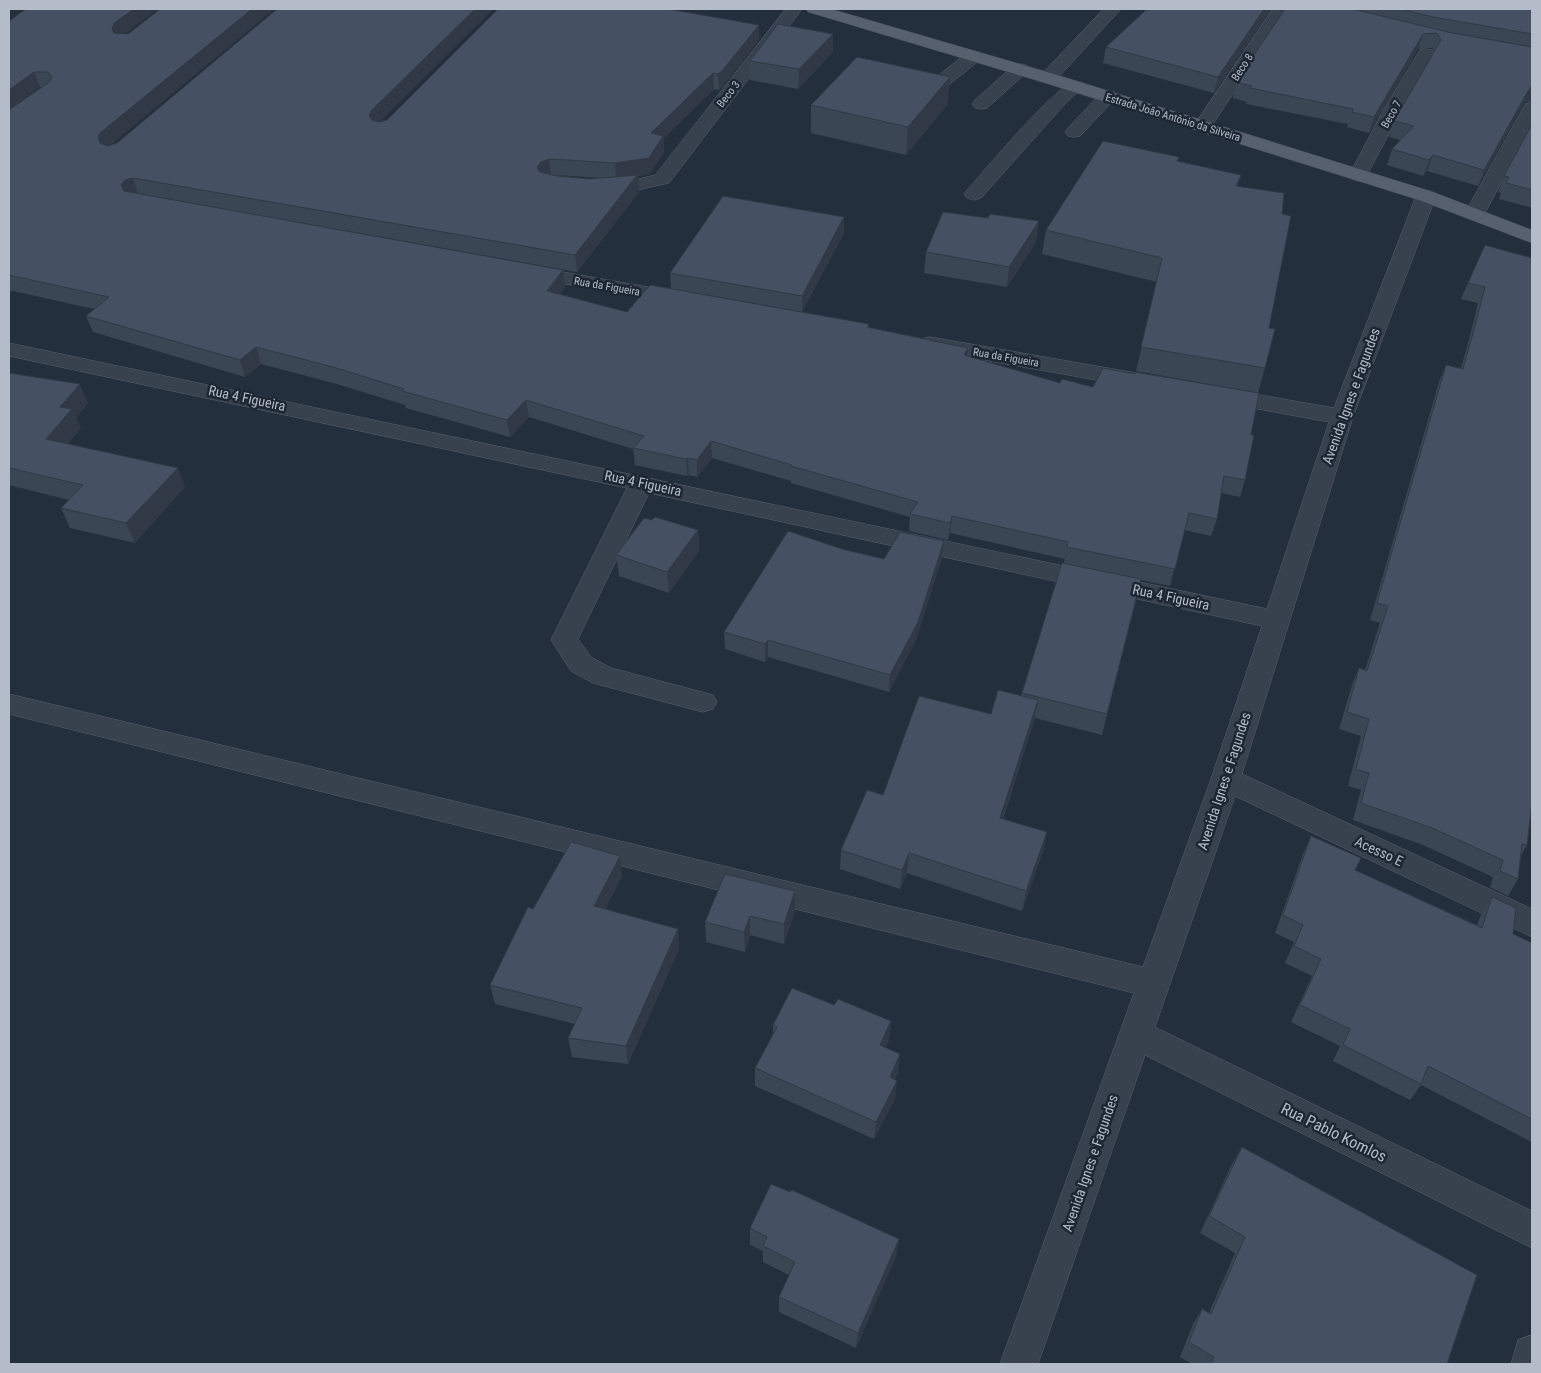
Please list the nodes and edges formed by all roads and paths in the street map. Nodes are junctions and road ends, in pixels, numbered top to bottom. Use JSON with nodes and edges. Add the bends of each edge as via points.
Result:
{"nodes":[{"id":1,"x":794,"y":9,"type":"edge"},
{"id":2,"x":814,"y":9,"type":"edge"},
{"id":3,"x":1113,"y":9,"type":"edge"},
{"id":4,"x":1281,"y":9,"type":"edge"},
{"id":5,"x":1427,"y":44,"type":"edge"},
{"id":6,"x":974,"y":56,"type":"junction"},
{"id":7,"x":1020,"y":69,"type":"junction"},
{"id":8,"x":1048,"y":78,"type":"junction"},
{"id":9,"x":1075,"y":86,"type":"junction"},
{"id":10,"x":931,"y":90,"type":"edge"},
{"id":11,"x":1108,"y":96,"type":"junction"},
{"id":12,"x":981,"y":104,"type":"dead end"},
{"id":13,"x":1532,"y":108,"type":"edge"},
{"id":14,"x":1203,"y":126,"type":"junction"},
{"id":15,"x":1074,"y":132,"type":"dead end"},
{"id":16,"x":1358,"y":175,"type":"junction"},
{"id":17,"x":581,"y":186,"type":"edge"},
{"id":18,"x":974,"y":194,"type":"dead end"},
{"id":19,"x":1426,"y":196,"type":"junction"},
{"id":20,"x":1475,"y":213,"type":"junction"},
{"id":21,"x":1531,"y":237,"type":"edge"},
{"id":22,"x":510,"y":269,"type":"edge"},
{"id":23,"x":696,"y":302,"type":"edge"},
{"id":24,"x":911,"y":340,"type":"edge"},
{"id":25,"x":9,"y":349,"type":"edge"},
{"id":26,"x":1156,"y":384,"type":"edge"},
{"id":27,"x":1205,"y":393,"type":"edge"},
{"id":28,"x":1342,"y":417,"type":"junction"},
{"id":29,"x":642,"y":483,"type":"junction"},
{"id":30,"x":1276,"y":620,"type":"junction"},
{"id":31,"x":703,"y":702,"type":"dead end"},
{"id":32,"x":9,"y":704,"type":"edge"},
{"id":33,"x":1226,"y":779,"type":"junction"},
{"id":34,"x":1532,"y":924,"type":"edge"},
{"id":35,"x":1154,"y":984,"type":"junction"},
{"id":36,"x":1136,"y":1034,"type":"junction"},
{"id":37,"x":1532,"y":1230,"type":"edge"},
{"id":38,"x":1532,"y":1354,"type":"edge"},
{"id":39,"x":1019,"y":1364,"type":"edge"},
{"id":40,"x":1530,"y":1364,"type":"edge"}],
"edges":[{"from":1,"to":17,"type":"street","name":"Beco 3","via":[[662,180],[610,189]]},
{"from":2,"to":6,"type":"main road","name":"Estrada João Antônio da Silveira"},
{"from":3,"to":8,"type":"street"},
{"from":4,"to":14,"type":"street","name":"Beco 8"},
{"from":5,"to":16,"type":"street","name":"Beco 7"},
{"from":6,"to":7,"type":"main road","name":"Estrada João Antônio da Silveira"},
{"from":6,"to":10,"type":"street"},
{"from":7,"to":8,"type":"main road","name":"Estrada João Antônio da Silveira"},
{"from":7,"to":12,"type":"street"},
{"from":8,"to":9,"type":"main road","name":"Estrada João Antônio da Silveira"},
{"from":9,"to":11,"type":"main road","name":"Estrada João Antônio da Silveira"},
{"from":9,"to":18,"type":"street"},
{"from":11,"to":14,"type":"main road","name":"Estrada João Antônio da Silveira"},
{"from":11,"to":15,"type":"street"},
{"from":13,"to":20,"type":"street"},
{"from":14,"to":16,"type":"main road","name":"Estrada João Antônio da Silveira"},
{"from":16,"to":19,"type":"main road","name":"Estrada João Antônio da Silveira"},
{"from":19,"to":20,"type":"main road","name":"Estrada João Antônio da Silveira"},
{"from":19,"to":28,"type":"street","name":"Avenida Ignes e Fagundes"},
{"from":20,"to":21,"type":"main road","name":"Estrada João Antônio da Silveira"},
{"from":22,"to":23,"type":"street","name":"Rua da Figueira"},
{"from":24,"to":26,"type":"street","name":"Rua da Figueira"},
{"from":25,"to":29,"type":"street","name":"Rua 4 Figueira"},
{"from":27,"to":28,"type":"street"},
{"from":28,"to":30,"type":"street","name":"Avenida Ignes e Fagundes"},
{"from":29,"to":30,"type":"street","name":"Rua 4 Figueira"},
{"from":29,"to":31,"type":"street","via":[[564,640],[581,664],[603,676]]},
{"from":30,"to":33,"type":"street","name":"Avenida Ignes e Fagundes"},
{"from":32,"to":35,"type":"street"},
{"from":33,"to":34,"type":"street","name":"Acesso E"},
{"from":33,"to":35,"type":"street","name":"Avenida Ignes e Fagundes"},
{"from":35,"to":36,"type":"street","name":"Avenida Ignes e Fagundes"},
{"from":36,"to":37,"type":"street","name":"Rua Pablo Komlos"},
{"from":36,"to":39,"type":"street","name":"Avenida Ignes e Fagundes"},
{"from":38,"to":40,"type":"street"}]}
